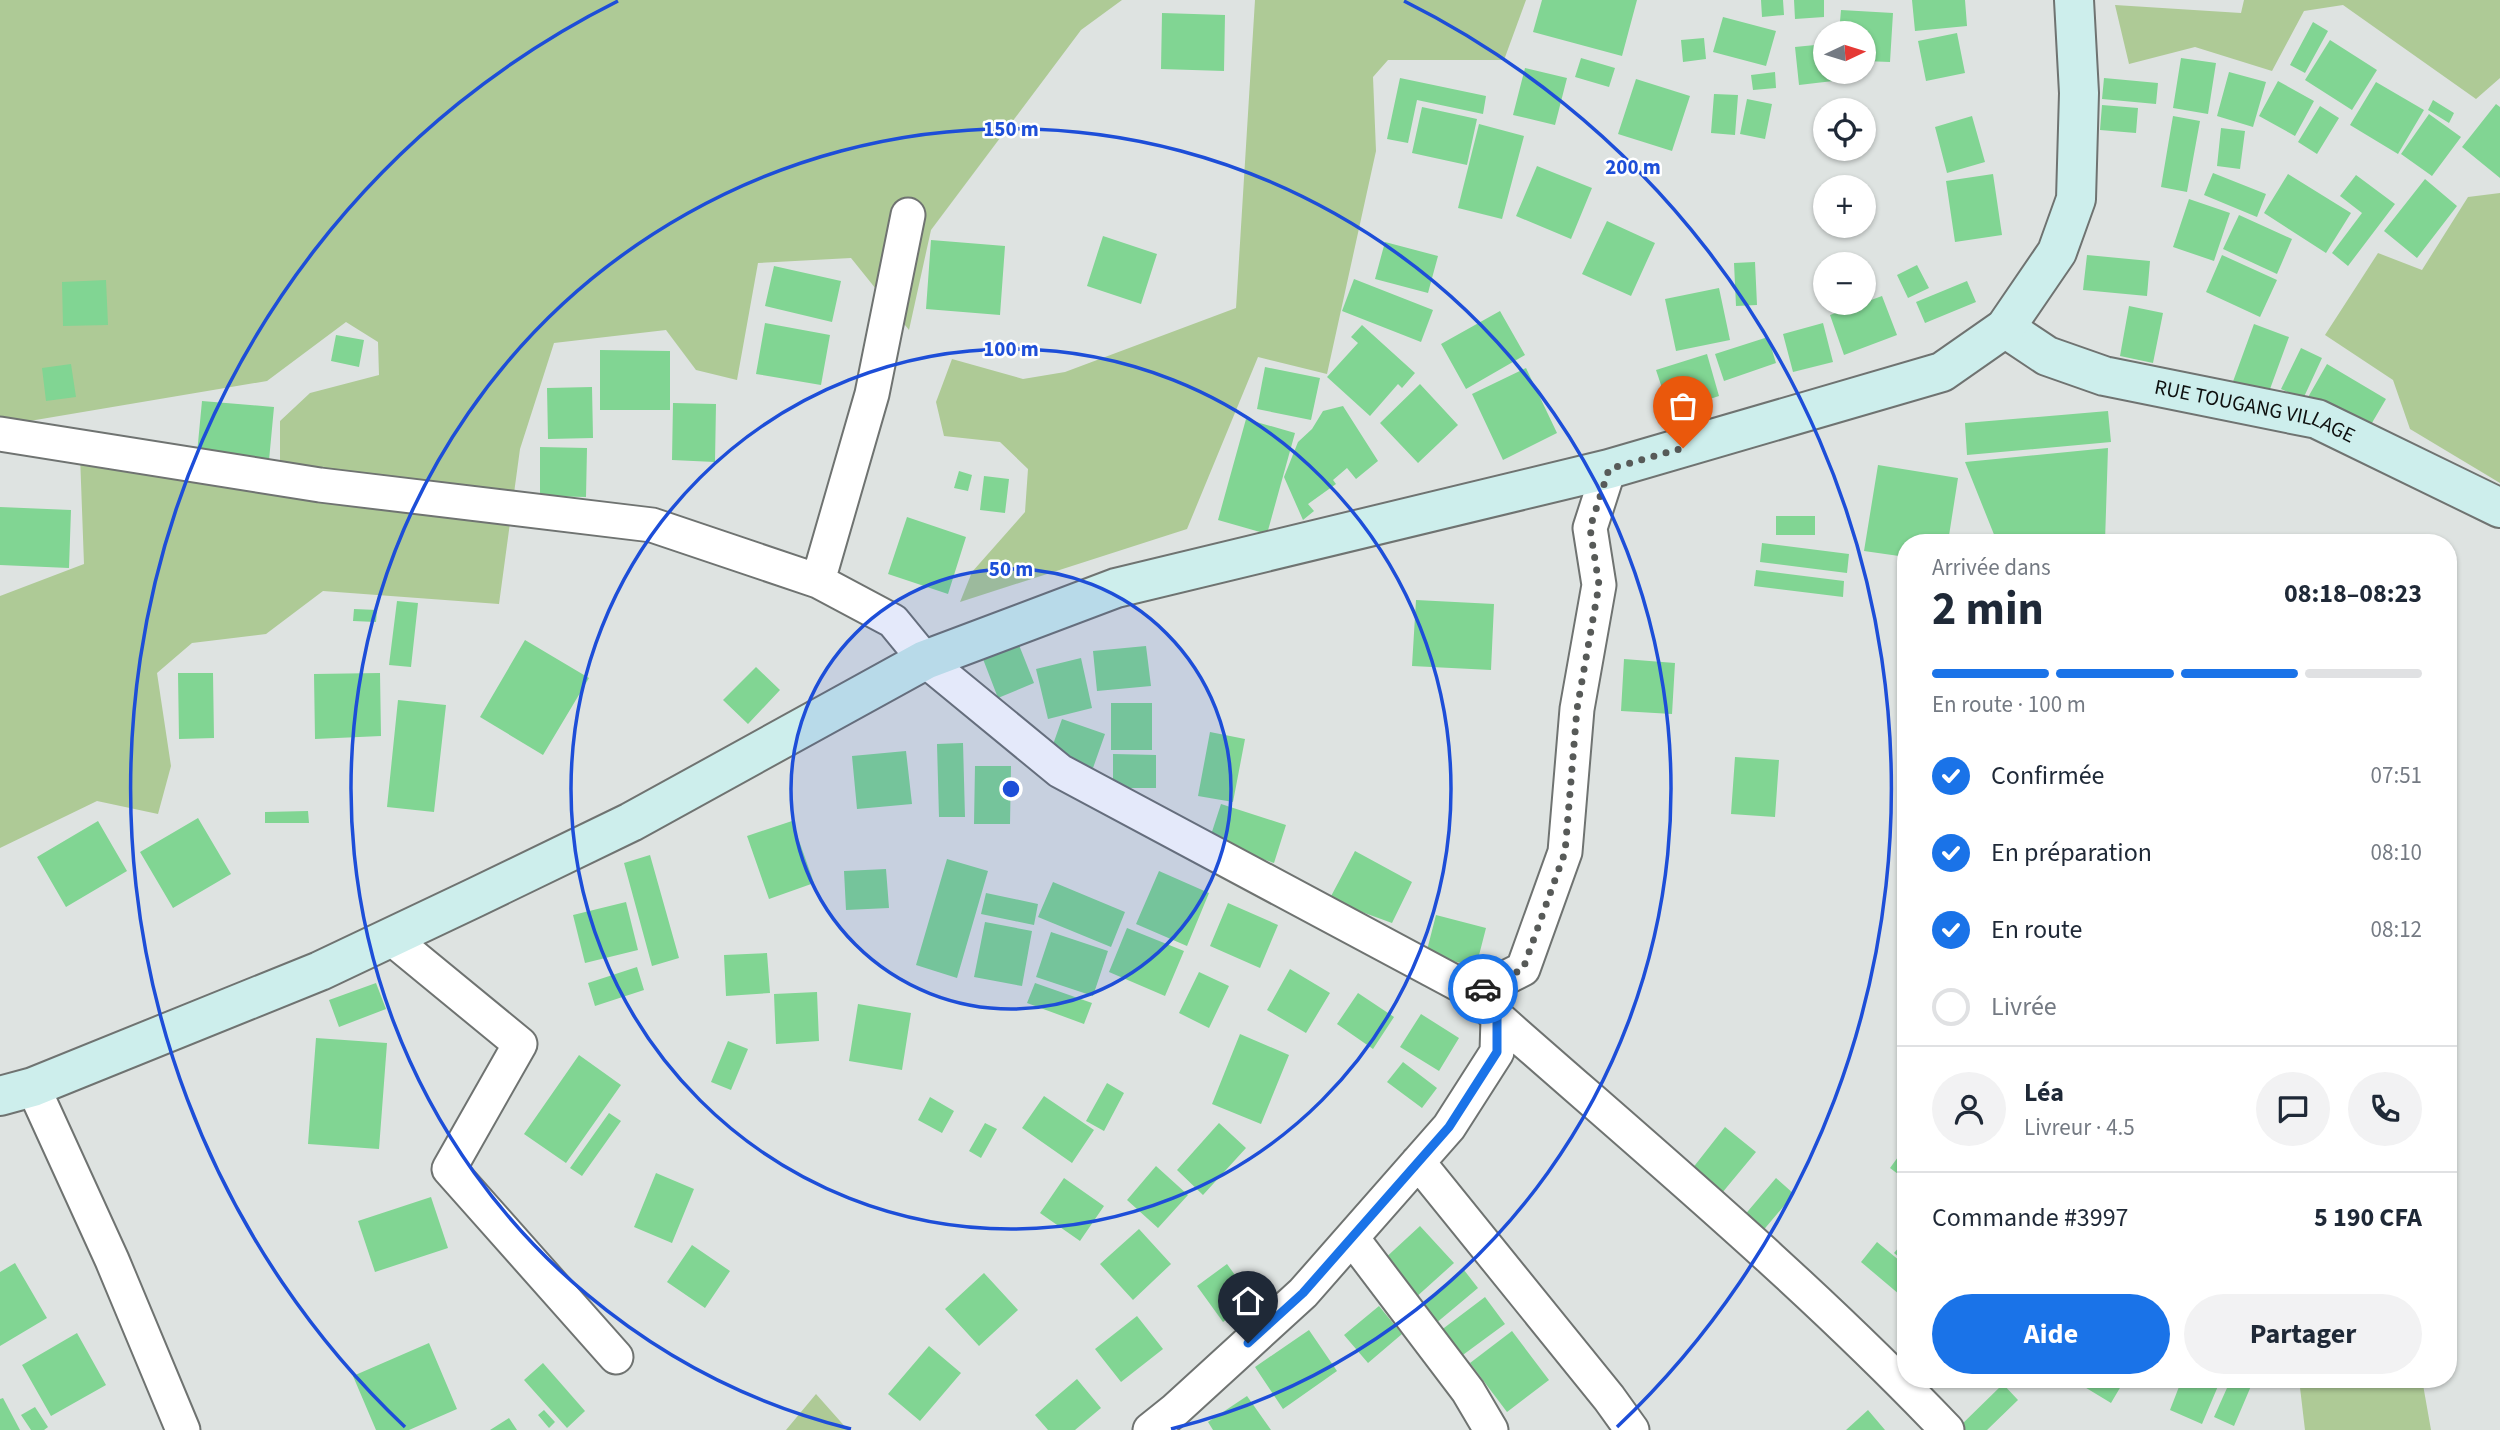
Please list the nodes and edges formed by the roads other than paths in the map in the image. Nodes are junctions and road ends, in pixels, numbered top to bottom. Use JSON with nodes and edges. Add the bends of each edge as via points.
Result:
{"nodes":[{"id":1,"x":2074,"y":0,"type":"edge"},
{"id":2,"x":908,"y":215,"type":"dead end"},
{"id":3,"x":2005,"y":328,"type":"junction"},
{"id":4,"x":0,"y":434,"type":"edge"},
{"id":5,"x":1609,"y":469,"type":"junction"},
{"id":6,"x":2500,"y":508,"type":"edge"},
{"id":7,"x":818,"y":581,"type":"junction"},
{"id":8,"x":925,"y":660,"type":"junction"},
{"id":9,"x":391,"y":937,"type":"junction"},
{"id":10,"x":1475,"y":993,"type":"junction"},
{"id":11,"x":1497,"y":1018,"type":"junction"},
{"id":12,"x":17,"y":1091,"type":"edge"},
{"id":13,"x":1418,"y":1162,"type":"junction"},
{"id":14,"x":1352,"y":1238,"type":"junction"},
{"id":15,"x":616,"y":1357,"type":"dead end"},
{"id":16,"x":1897,"y":1377,"type":"edge"},
{"id":17,"x":1907,"y":1388,"type":"edge"},
{"id":18,"x":183,"y":1430,"type":"edge"},
{"id":19,"x":1150,"y":1430,"type":"edge"},
{"id":20,"x":1492,"y":1430,"type":"edge"},
{"id":21,"x":1632,"y":1430,"type":"edge"},
{"id":22,"x":1947,"y":1430,"type":"edge"}],
"edges":[{"from":1,"to":3,"type":"street","via":[[2079,93],[2076,199],[2057,252]]},
{"from":2,"to":7,"type":"street","via":[[872,394]]},
{"from":3,"to":5,"type":"street","via":[[1942,372]]},
{"from":3,"to":6,"type":"street","name":"RUE TOUGANG VILLAGE","via":[[2047,356],[2104,376],[2317,419]]},
{"from":4,"to":7,"type":"street","via":[[320,485],[652,525]]},
{"from":5,"to":8,"type":"street","via":[[1116,588]]},
{"from":5,"to":10,"type":"street","via":[[1590,528],[1599,585],[1577,709],[1565,852],[1523,969]]},
{"from":7,"to":8,"type":"street","via":[[894,621]]},
{"from":8,"to":9,"type":"street","via":[[631,822]]},
{"from":8,"to":10,"type":"street","via":[[1060,771]]},
{"from":9,"to":12,"type":"street","via":[[320,971]]},
{"from":9,"to":15,"type":"street","via":[[520,1044],[449,1168]]},
{"from":10,"to":11,"type":"street"},
{"from":11,"to":13,"type":"street","via":[[1497,1052],[1449,1127]]},
{"from":11,"to":16,"type":"street","via":[[1753,1243]]},
{"from":12,"to":18,"type":"street","via":[[112,1259]]},
{"from":13,"to":14,"type":"street"},
{"from":13,"to":21,"type":"street"},
{"from":14,"to":19,"type":"street","via":[[1303,1293]]},
{"from":14,"to":20,"type":"street","via":[[1468,1391]]},
{"from":17,"to":22,"type":"street"}]}
